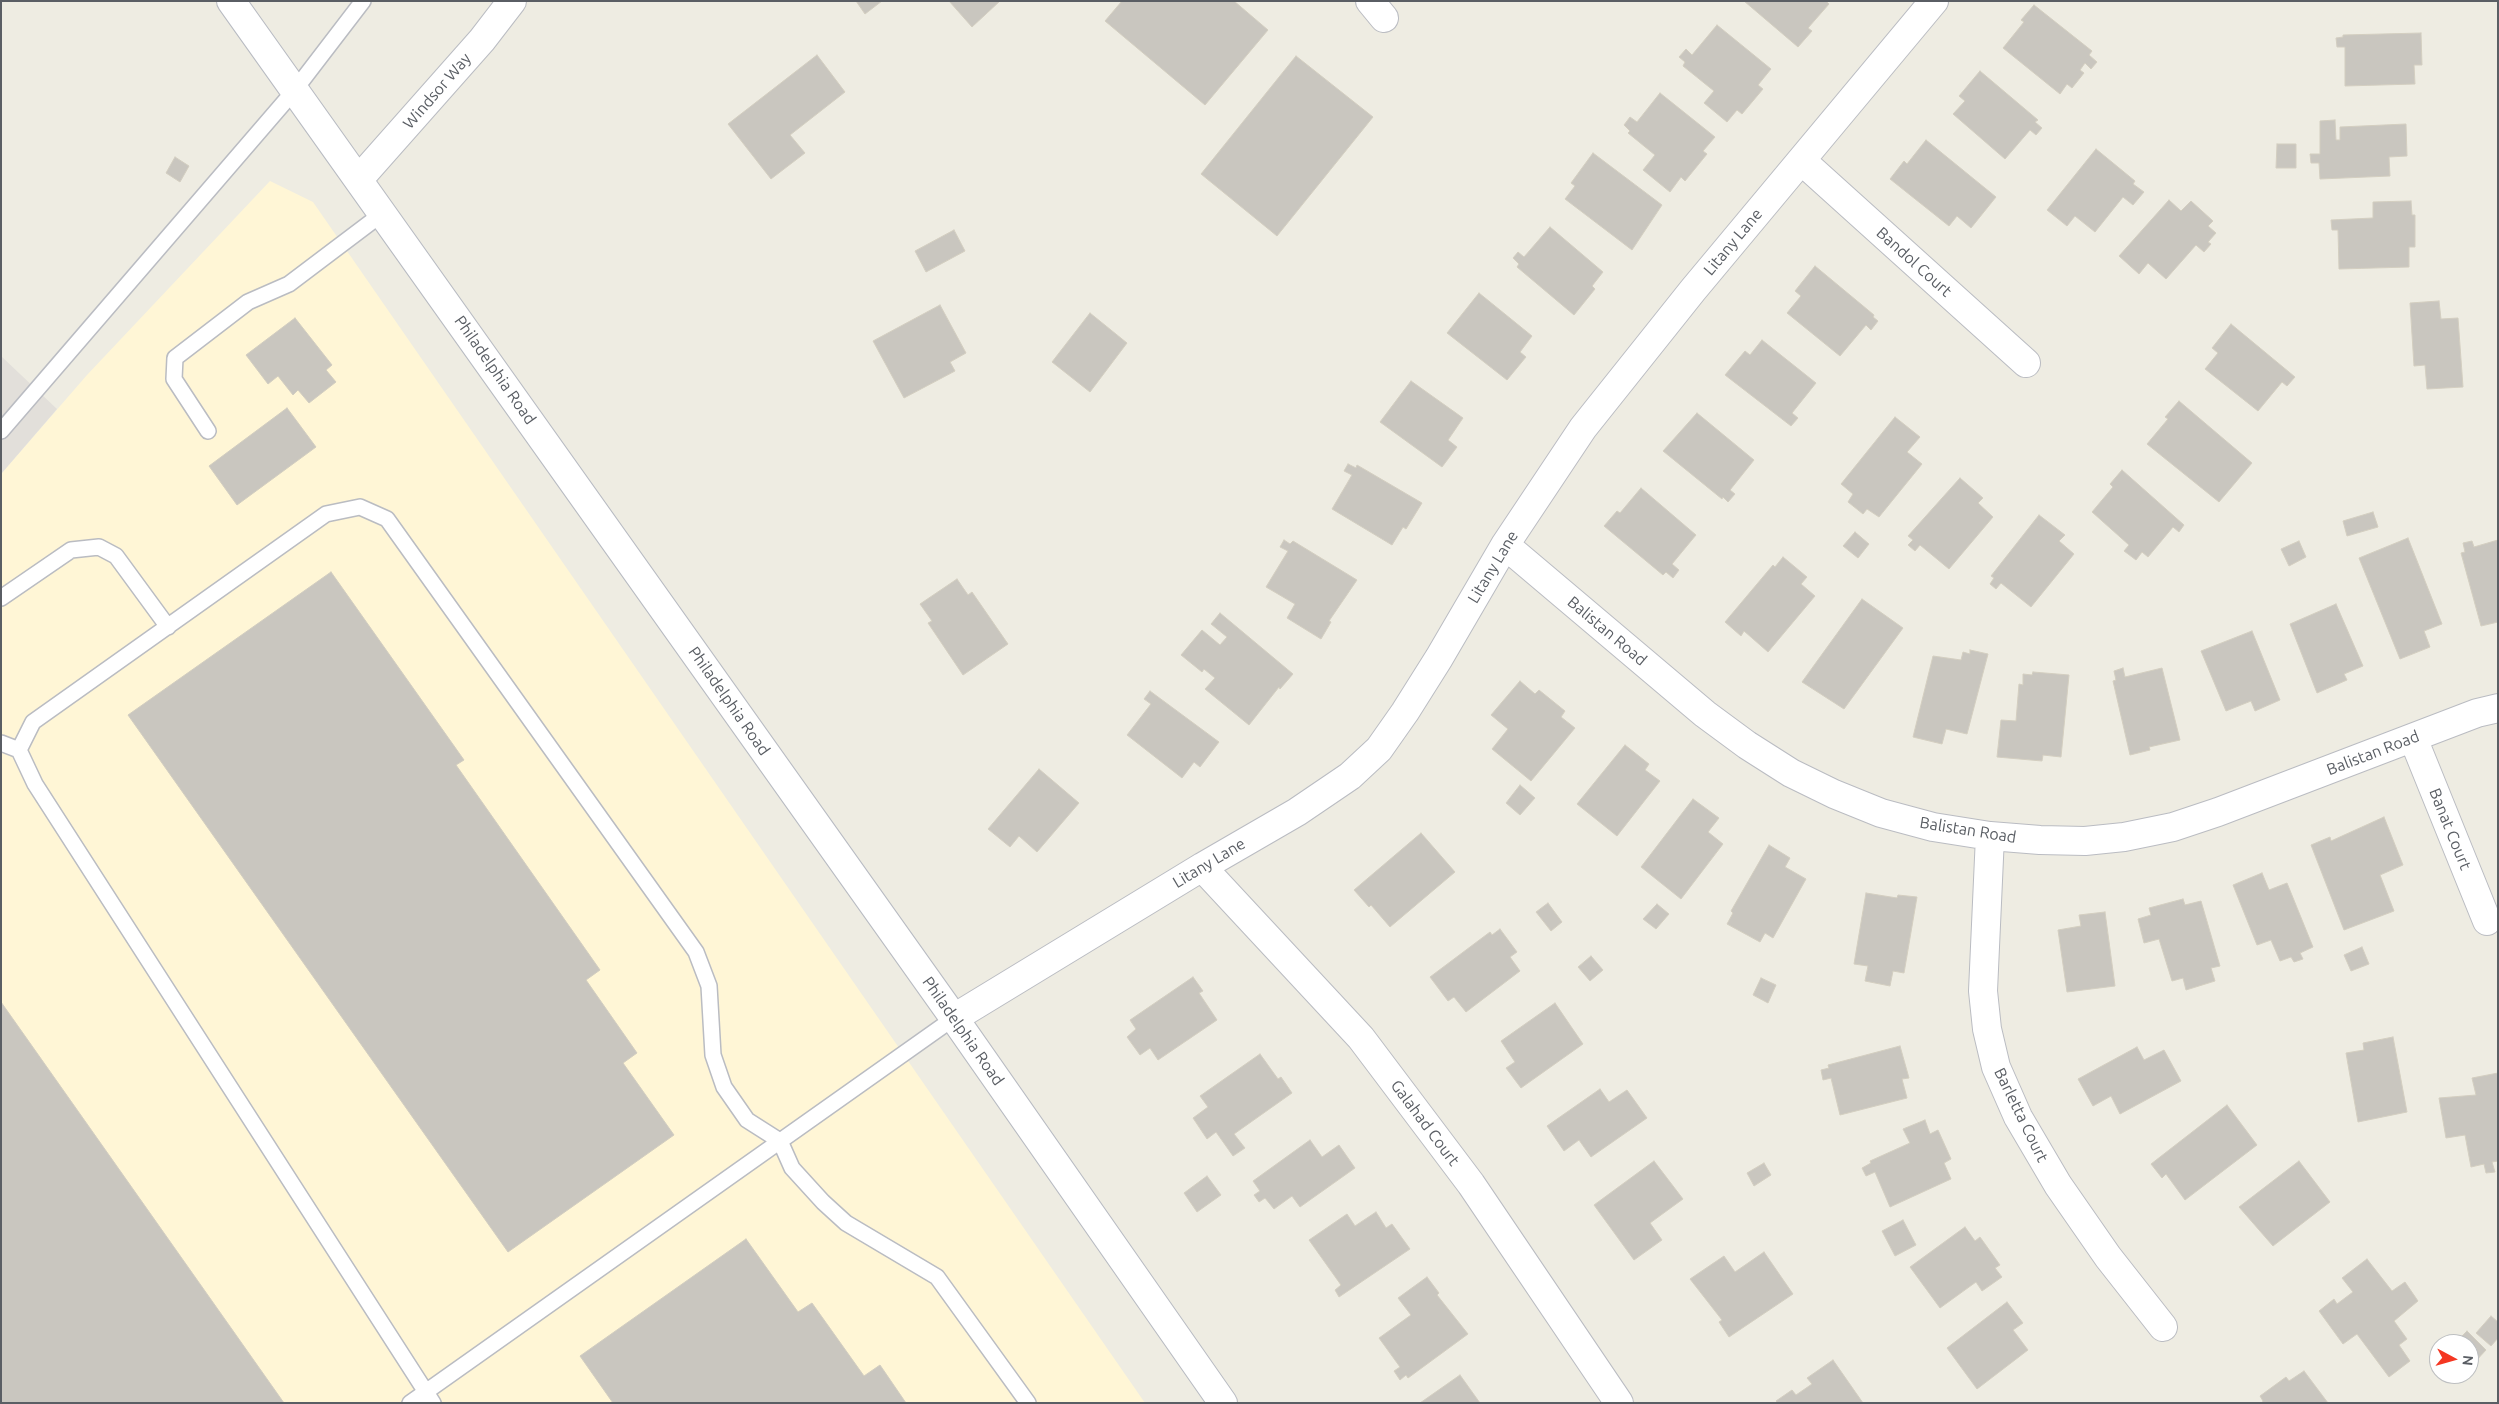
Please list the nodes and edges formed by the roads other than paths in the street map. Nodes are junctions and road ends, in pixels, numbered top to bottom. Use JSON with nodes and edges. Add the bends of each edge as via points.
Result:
{"nodes":[{"id":1,"x":231,"y":1,"type":"edge"},
{"id":2,"x":363,"y":1,"type":"edge"},
{"id":3,"x":512,"y":1,"type":"edge"},
{"id":4,"x":1934,"y":1,"type":"edge"},
{"id":5,"x":294,"y":91,"type":"junction"},
{"id":6,"x":1802,"y":161,"type":"junction"},
{"id":7,"x":359,"y":179,"type":"junction"},
{"id":8,"x":383,"y":212,"type":"junction"},
{"id":9,"x":2026,"y":364,"type":"dead end"},
{"id":10,"x":1,"y":431,"type":"edge"},
{"id":11,"x":208,"y":431,"type":"dead end"},
{"id":12,"x":1505,"y":545,"type":"junction"},
{"id":13,"x":1,"y":598,"type":"edge"},
{"id":14,"x":168,"y":627,"type":"junction"},
{"id":15,"x":2498,"y":708,"type":"edge"},
{"id":16,"x":2414,"y":738,"type":"junction"},
{"id":17,"x":1,"y":743,"type":"edge"},
{"id":18,"x":19,"y":750,"type":"junction"},
{"id":19,"x":1990,"y":836,"type":"junction"},
{"id":20,"x":1202,"y":866,"type":"junction"},
{"id":21,"x":2487,"y":921,"type":"dead end"},
{"id":22,"x":954,"y":1018,"type":"junction"},
{"id":23,"x":780,"y":1142,"type":"junction"},
{"id":24,"x":2164,"y":1327,"type":"dead end"},
{"id":25,"x":429,"y":1397,"type":"edge"},
{"id":26,"x":410,"y":1403,"type":"edge"},
{"id":27,"x":1028,"y":1403,"type":"edge"},
{"id":28,"x":1222,"y":1403,"type":"edge"},
{"id":29,"x":1619,"y":1403,"type":"edge"}],
"edges":[{"from":1,"to":5,"type":"street","name":"Philadelphia Road"},
{"from":2,"to":5,"type":"lane"},
{"from":3,"to":7,"type":"street","name":"Windsor Way","via":[[482,40]]},
{"from":4,"to":6,"type":"street","name":"Litany Lane"},
{"from":5,"to":7,"type":"street","name":"Philadelphia Road"},
{"from":5,"to":10,"type":"lane"},
{"from":6,"to":9,"type":"street","name":"Bandol Court"},
{"from":6,"to":12,"type":"street","name":"Litany Lane","via":[[1583,428]]},
{"from":7,"to":8,"type":"street","name":"Philadelphia Road"},
{"from":8,"to":11,"type":"lane","via":[[288,284],[248,302],[175,358],[174,379]]},
{"from":8,"to":22,"type":"street","name":"Philadelphia Road"},
{"from":12,"to":19,"type":"street","name":"Balistan Road","via":[[1705,714],[1791,773],[1881,813],[1933,827]]},
{"from":12,"to":20,"type":"street","name":"Litany Lane","via":[[1434,666],[1378,749],[1350,776],[1297,812]]},
{"from":13,"to":14,"type":"lane","via":[[71,550],[99,547],[116,556]]},
{"from":14,"to":18,"type":"lane","via":[[33,722]]},
{"from":14,"to":23,"type":"lane","via":[[326,514],[360,507],[387,519],[696,952],[709,986],[713,1055],[724,1087],[747,1120]]},
{"from":15,"to":16,"type":"street","name":"Balistan Road"},
{"from":16,"to":19,"type":"street","name":"Balistan Road","via":[[2173,827],[2085,841]]},
{"from":16,"to":21,"type":"street","name":"Banat Court"},
{"from":17,"to":18,"type":"lane"},
{"from":18,"to":25,"type":"lane","via":[[35,784]]},
{"from":19,"to":24,"type":"street","name":"Barletta Court","via":[[1983,991],[1996,1067],[2018,1116],[2058,1185],[2108,1257]]},
{"from":20,"to":22,"type":"street","name":"Litany Lane"},
{"from":20,"to":29,"type":"street","name":"Galahad Court","via":[[1361,1038],[1471,1184]]},
{"from":22,"to":23,"type":"lane"},
{"from":22,"to":28,"type":"street","name":"Philadelphia Road"},
{"from":23,"to":25,"type":"lane"},
{"from":23,"to":27,"type":"lane","via":[[792,1168],[846,1223],[936,1277]]},
{"from":25,"to":26,"type":"lane"}]}
